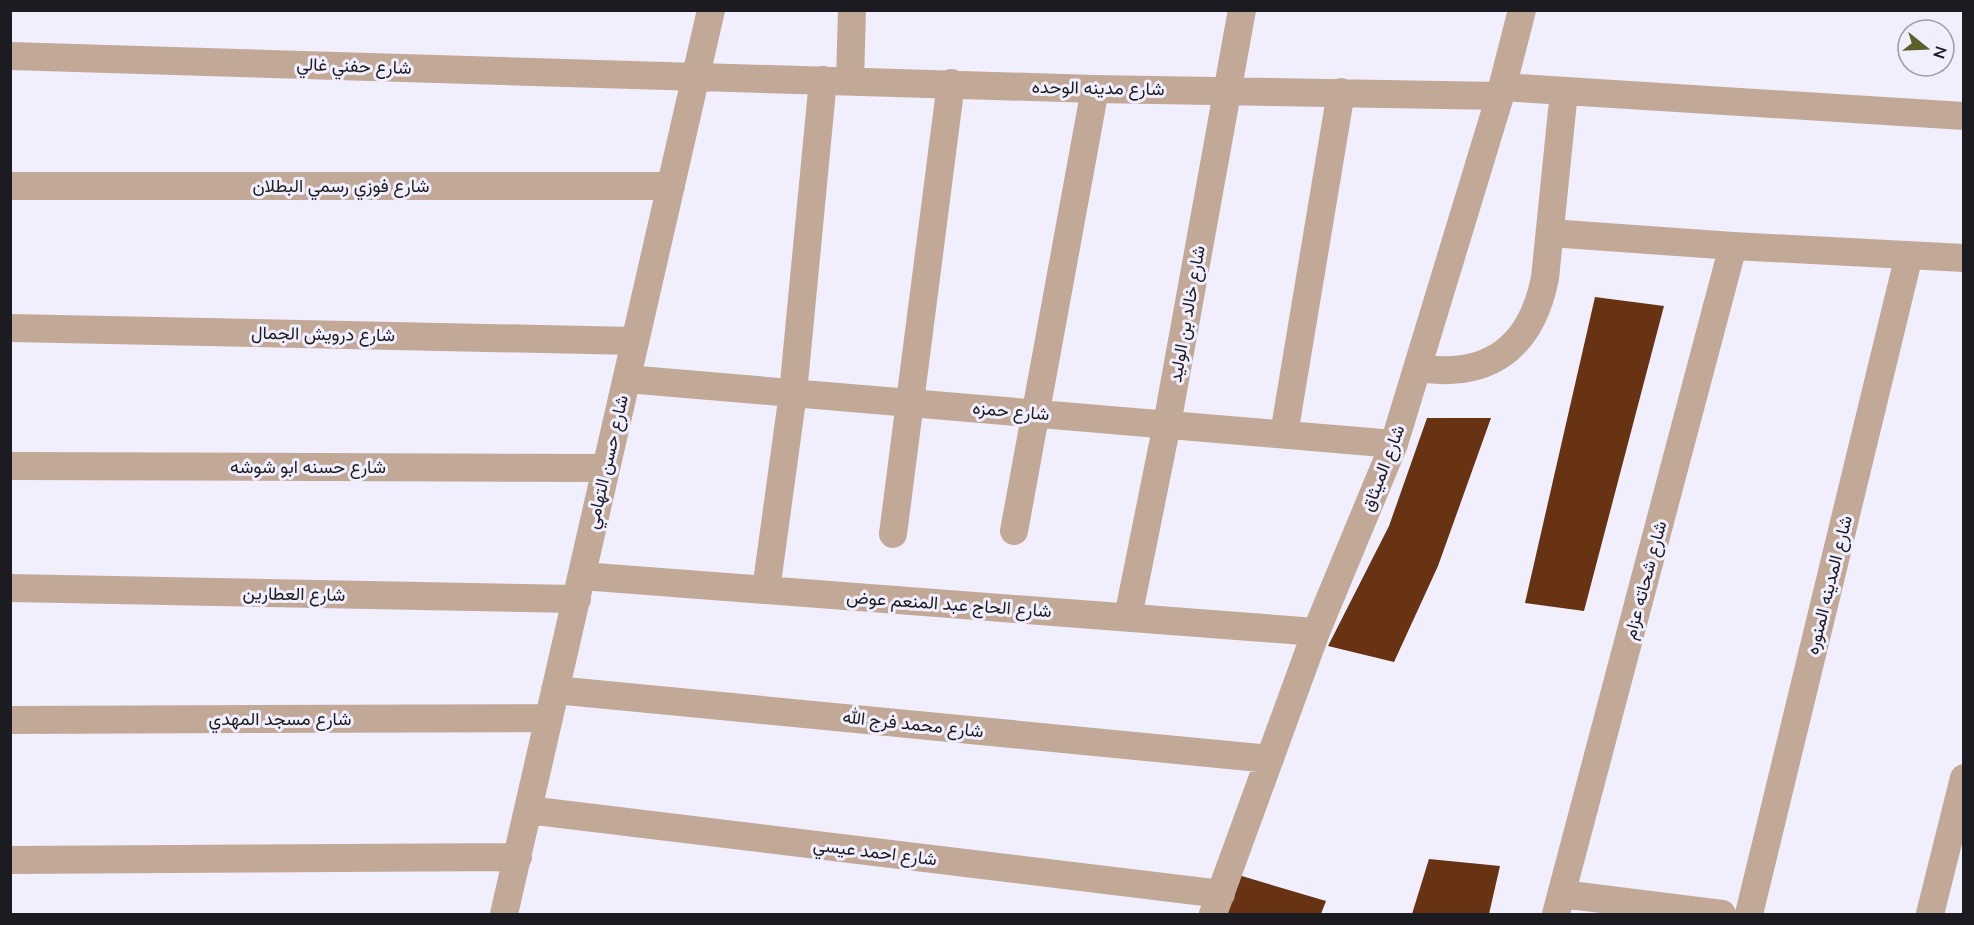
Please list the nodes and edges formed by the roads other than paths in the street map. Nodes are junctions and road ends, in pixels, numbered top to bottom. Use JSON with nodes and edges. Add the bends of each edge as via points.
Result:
{"nodes":[{"id":1,"x":711,"y":10,"type":"edge"},
{"id":2,"x":852,"y":10,"type":"edge"},
{"id":3,"x":1242,"y":10,"type":"edge"},
{"id":4,"x":1522,"y":10,"type":"edge"},
{"id":5,"x":10,"y":56,"type":"edge"},
{"id":6,"x":697,"y":76,"type":"junction"},
{"id":7,"x":837,"y":80,"type":"junction"},
{"id":8,"x":951,"y":83,"type":"junction"},
{"id":9,"x":1095,"y":88,"type":"junction"},
{"id":10,"x":1228,"y":90,"type":"junction"},
{"id":11,"x":1564,"y":91,"type":"junction"},
{"id":12,"x":1341,"y":92,"type":"junction"},
{"id":13,"x":1501,"y":92,"type":"junction"},
{"id":14,"x":1964,"y":116,"type":"edge"},
{"id":15,"x":10,"y":186,"type":"edge"},
{"id":16,"x":671,"y":186,"type":"junction"},
{"id":17,"x":1550,"y":233,"type":"junction"},
{"id":18,"x":1733,"y":246,"type":"junction"},
{"id":19,"x":1909,"y":255,"type":"junction"},
{"id":20,"x":1964,"y":258,"type":"edge"},
{"id":21,"x":10,"y":328,"type":"edge"},
{"id":22,"x":635,"y":340,"type":"junction"},
{"id":23,"x":1418,"y":368,"type":"junction"},
{"id":24,"x":627,"y":379,"type":"junction"},
{"id":25,"x":793,"y":393,"type":"junction"},
{"id":26,"x":910,"y":403,"type":"junction"},
{"id":27,"x":1035,"y":413,"type":"junction"},
{"id":28,"x":1167,"y":424,"type":"junction"},
{"id":29,"x":1284,"y":434,"type":"junction"},
{"id":30,"x":1394,"y":444,"type":"junction"},
{"id":31,"x":10,"y":466,"type":"edge"},
{"id":32,"x":605,"y":468,"type":"junction"},
{"id":33,"x":1014,"y":531,"type":"dead end"},
{"id":34,"x":893,"y":534,"type":"dead end"},
{"id":35,"x":579,"y":587,"type":"junction"},
{"id":36,"x":10,"y":588,"type":"edge"},
{"id":37,"x":766,"y":590,"type":"junction"},
{"id":38,"x":1128,"y":617,"type":"junction"},
{"id":39,"x":1316,"y":632,"type":"junction"},
{"id":40,"x":555,"y":690,"type":"junction"},
{"id":41,"x":549,"y":718,"type":"junction"},
{"id":42,"x":10,"y":720,"type":"edge"},
{"id":43,"x":1270,"y":759,"type":"junction"},
{"id":44,"x":1964,"y":778,"type":"edge"},
{"id":45,"x":528,"y":810,"type":"junction"},
{"id":46,"x":518,"y":857,"type":"junction"},
{"id":47,"x":10,"y":860,"type":"edge"},
{"id":48,"x":1217,"y":904,"type":"edge"},
{"id":49,"x":1559,"y":904,"type":"edge"},
{"id":50,"x":504,"y":915,"type":"edge"},
{"id":51,"x":1722,"y":915,"type":"edge"},
{"id":52,"x":1749,"y":915,"type":"edge"},
{"id":53,"x":1930,"y":915,"type":"edge"}],
"edges":[{"from":1,"to":6,"type":"street","name":"شارع حسن التهامي"},
{"from":2,"to":7,"type":"street"},
{"from":3,"to":10,"type":"street","name":"شارع خالد بن الوليد"},
{"from":4,"to":13,"type":"street","name":"شارع الميثاق"},
{"from":5,"to":6,"type":"street","name":"شارع حفني غالي"},
{"from":6,"to":7,"type":"street","name":"شارع مدينه الوحده"},
{"from":6,"to":16,"type":"street","name":"شارع حسن التهامي"},
{"from":7,"to":8,"type":"street","name":"شارع مدينه الوحده"},
{"from":7,"to":25,"type":"street"},
{"from":8,"to":9,"type":"street","name":"شارع مدينه الوحده"},
{"from":8,"to":26,"type":"street"},
{"from":9,"to":10,"type":"street","name":"شارع مدينه الوحده"},
{"from":9,"to":27,"type":"street"},
{"from":10,"to":12,"type":"street","name":"شارع مدينه الوحده"},
{"from":10,"to":28,"type":"street","name":"شارع خالد بن الوليد"},
{"from":11,"to":13,"type":"street","name":"شارع مدينه الوحده"},
{"from":11,"to":14,"type":"street","name":"شارع مدينه الوحده"},
{"from":11,"to":17,"type":"street"},
{"from":12,"to":13,"type":"street","name":"شارع مدينه الوحده"},
{"from":12,"to":29,"type":"street"},
{"from":13,"to":23,"type":"street","name":"شارع الميثاق"},
{"from":15,"to":16,"type":"street","name":"شارع فوزي رسمي البطلان"},
{"from":16,"to":22,"type":"street","name":"شارع حسن التهامي"},
{"from":17,"to":18,"type":"street"},
{"from":17,"to":23,"type":"street","via":[[1540,303],[1529,327],[1513,346],[1468,369],[1443,372]]},
{"from":18,"to":19,"type":"street"},
{"from":18,"to":49,"type":"street","name":"شارع شحاته عزام"},
{"from":19,"to":20,"type":"street"},
{"from":19,"to":52,"type":"street","name":"شارع المدينه المنوره"},
{"from":21,"to":22,"type":"street","name":"شارع درويش الجمال"},
{"from":22,"to":24,"type":"street","name":"شارع حسن التهامي"},
{"from":23,"to":30,"type":"street","name":"شارع الميثاق"},
{"from":24,"to":25,"type":"street","name":"شارع حمزه"},
{"from":24,"to":32,"type":"street","name":"شارع حسن التهامي"},
{"from":25,"to":26,"type":"street","name":"شارع حمزه"},
{"from":25,"to":37,"type":"street"},
{"from":26,"to":27,"type":"street","name":"شارع حمزه"},
{"from":26,"to":34,"type":"street"},
{"from":27,"to":28,"type":"street","name":"شارع حمزه"},
{"from":27,"to":33,"type":"street"},
{"from":28,"to":29,"type":"street","name":"شارع حمزه"},
{"from":28,"to":38,"type":"street","name":"شارع خالد بن الوليد"},
{"from":29,"to":30,"type":"street","name":"شارع حمزه"},
{"from":30,"to":39,"type":"street","name":"شارع الميثاق"},
{"from":31,"to":32,"type":"street","name":"شارع حسنه ابو شوشه"},
{"from":32,"to":35,"type":"street","name":"شارع حسن التهامي"},
{"from":35,"to":36,"type":"street","name":"شارع العطارين"},
{"from":35,"to":37,"type":"street","name":"شارع الحاج عبد المنعم عوض"},
{"from":35,"to":40,"type":"street","name":"شارع حسن التهامي"},
{"from":37,"to":38,"type":"street","name":"شارع الحاج عبد المنعم عوض"},
{"from":38,"to":39,"type":"street","name":"شارع الحاج عبد المنعم عوض"},
{"from":39,"to":43,"type":"street","name":"شارع الميثاق"},
{"from":40,"to":41,"type":"street","name":"شارع حسن التهامي"},
{"from":40,"to":43,"type":"street","name":"شارع محمد فرج الله"},
{"from":41,"to":42,"type":"street","name":"شارع مسجد المهدي"},
{"from":41,"to":45,"type":"street","name":"شارع حسن التهامي"},
{"from":43,"to":48,"type":"street","name":"شارع الميثاق"},
{"from":44,"to":53,"type":"street"},
{"from":45,"to":46,"type":"street","name":"شارع حسن التهامي"},
{"from":45,"to":48,"type":"street","name":"شارع احمد عيسي"},
{"from":46,"to":47,"type":"street"},
{"from":46,"to":50,"type":"street","name":"شارع حسن التهامي"},
{"from":49,"to":51,"type":"street"}]}
